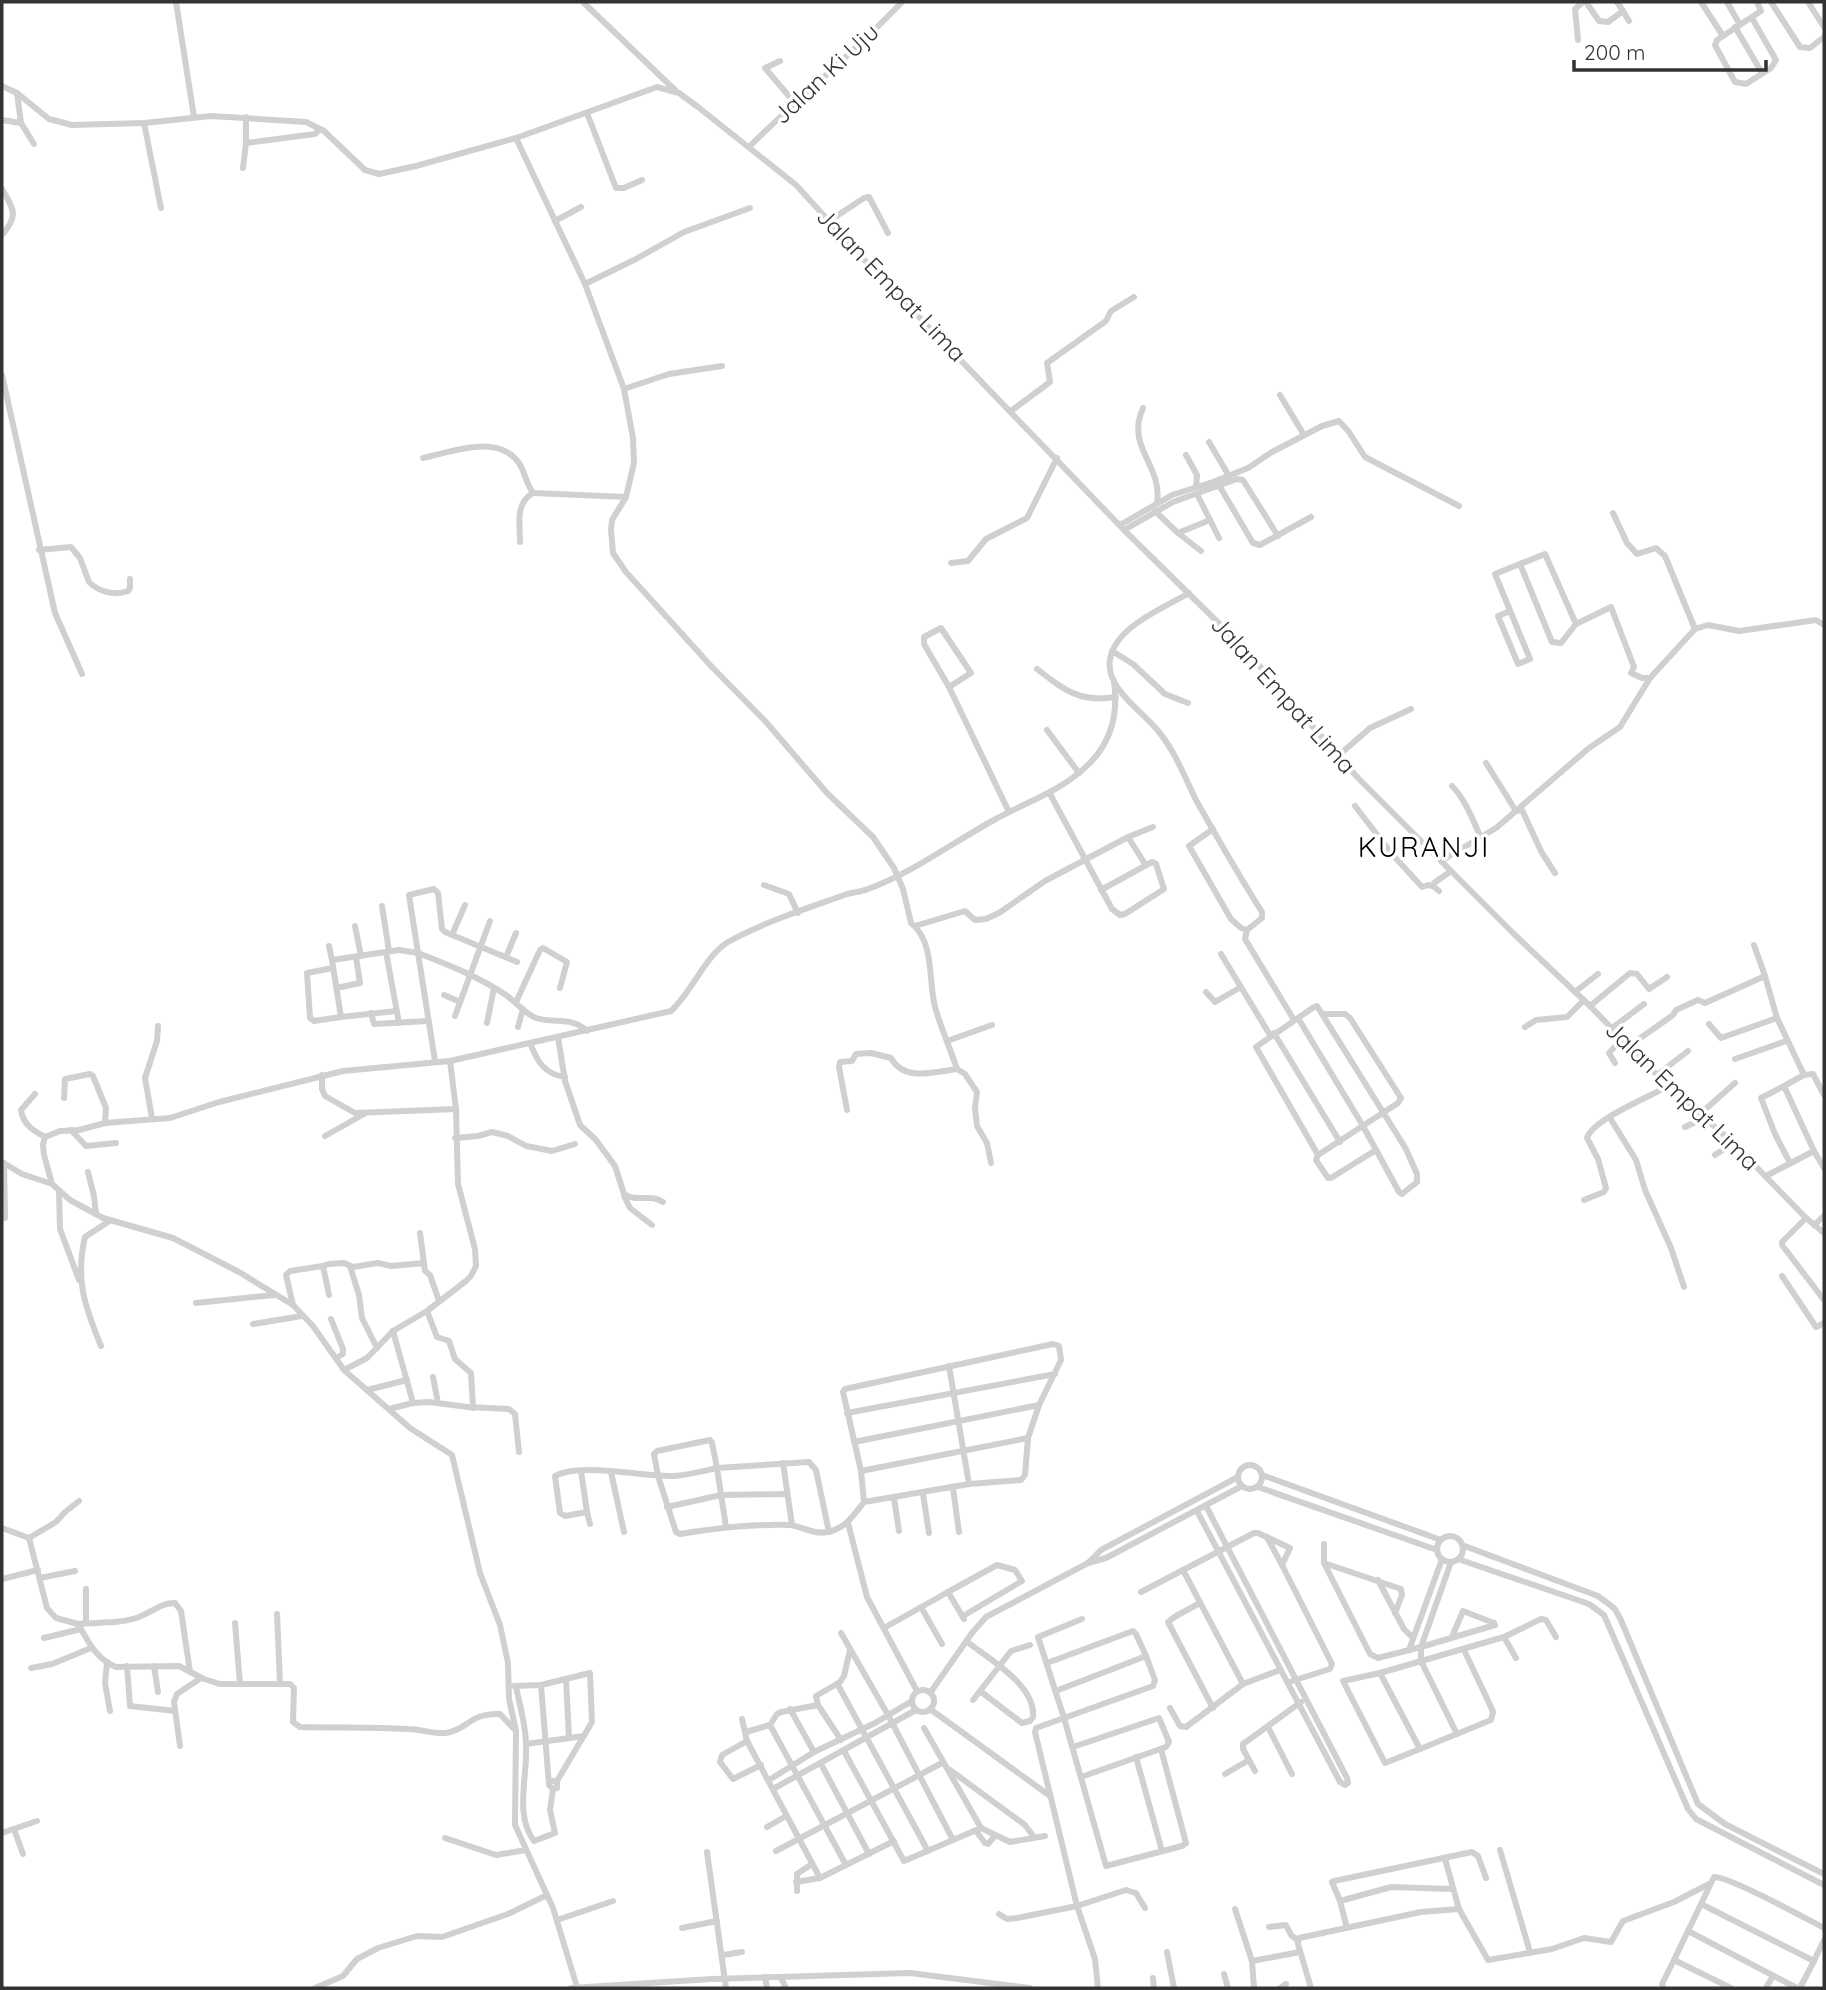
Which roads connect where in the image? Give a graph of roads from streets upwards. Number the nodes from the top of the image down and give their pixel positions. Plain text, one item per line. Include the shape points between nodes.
1 (176, 2) edge
2 (583, 2) edge
3 (902, 2) edge
4 (1585, 2) edge
5 (1617, 2) edge
6 (1701, 2) edge
7 (1727, 2) edge
8 (1757, 2) edge
9 (1771, 2) edge
10 (1808, 2) edge
11 (1623, 11) junction
12 (1752, 18) junction
13 (1629, 21) dead end
14 (1737, 26) junction
15 (1824, 27) edge
16 (1723, 36) junction
17 (1824, 37) edge
18 (1578, 40) dead end
19 (780, 61) dead end
20 (1762, 74) junction
21 (2, 86) edge
22 (17, 93) junction
23 (679, 93) junction
24 (794, 102) junction
25 (587, 113) junction
26 (194, 117) junction
27 (246, 117) junction
28 (2, 120) edge
29 (20, 123) junction
30 (144, 123) junction
31 (320, 129) junction
32 (516, 138) junction
33 (246, 143) junction
34 (34, 144) dead end
35 (750, 146) junction
36 (243, 168) dead end
37 (642, 180) dead end
38 (2, 189) edge
39 (581, 207) dead end
40 (162, 208) dead end
41 (750, 208) dead end
42 (829, 220) junction
43 (555, 221) junction
44 (888, 233) dead end
45 (2, 234) edge
46 (585, 284) junction
47 (1135, 297) dead end
48 (722, 366) dead end
49 (2, 375) edge
50 (624, 389) junction
51 (1280, 395) dead end
52 (1143, 408) dead end
53 (1011, 411) junction
54 (1304, 435) junction
55 (1209, 442) dead end
56 (1186, 455) dead end
57 (423, 458) dead end
58 (1057, 458) junction
59 (1229, 476) junction
60 (1220, 487) junction
61 (1196, 490) junction
62 (533, 493) junction
63 (626, 497) junction
64 (1459, 506) dead end
65 (1156, 507) junction
66 (1613, 513) dead end
67 (1311, 517) dead end
68 (1210, 520) junction
69 (1122, 527) junction
70 (1178, 533) junction
71 (1278, 536) junction
72 (1219, 538) dead end
73 (520, 542) dead end
74 (39, 550) junction
75 (1201, 551) dead end
76 (951, 563) dead end
77 (1520, 564) junction
78 (130, 579) dead end
79 (1189, 593) junction
80 (1510, 611) junction
81 (1576, 624) junction
82 (1824, 625) edge
83 (1695, 628) junction
84 (1112, 651) junction
85 (1037, 669) dead end
86 (82, 674) dead end
87 (1650, 678) junction
88 (1114, 681) junction
89 (949, 687) junction
90 (1116, 698) junction
91 (1188, 704) dead end
92 (1411, 709) dead end
93 (1047, 730) dead end
94 (1338, 756) junction
95 (1486, 763) dead end
96 (1079, 773) junction
97 (1452, 786) dead end
98 (1050, 794) junction
99 (1355, 806) dead end
100 (1516, 811) junction
101 (1009, 812) junction
102 (1153, 827) dead end
103 (1213, 829) junction
104 (1128, 837) junction
105 (1481, 838) junction
106 (1084, 861) junction
107 (1441, 861) junction
108 (1145, 864) junction
109 (1451, 871) junction
110 (1555, 873) dead end
111 (897, 877) junction
112 (764, 885) dead end
113 (1101, 890) junction
114 (464, 905) dead end
115 (382, 906) dead end
116 (798, 913) junction
117 (490, 922) dead end
118 (355, 926) dead end
119 (915, 926) junction
120 (1247, 930) junction
121 (516, 933) dead end
122 (452, 935) junction
123 (1754, 945) dead end
124 (329, 946) dead end
125 (480, 946) junction
126 (388, 951) junction
127 (418, 953) junction
128 (1221, 954) dead end
129 (359, 956) junction
130 (506, 957) junction
131 (332, 960) junction
132 (517, 962) dead end
133 (333, 968) junction
134 (469, 973) junction
135 (1598, 974) dead end
136 (1765, 976) junction
137 (1667, 977) dead end
138 (1241, 987) junction
139 (336, 988) junction
140 (495, 988) junction
141 (559, 988) dead end
142 (1206, 992) dead end
143 (1575, 992) junction
144 (444, 995) dead end
145 (460, 1002) junction
146 (516, 1002) junction
147 (1587, 1003) junction
148 (1644, 1004) dead end
149 (523, 1009) junction
150 (396, 1011) junction
151 (371, 1013) junction
152 (1324, 1014) junction
153 (455, 1016) dead end
154 (341, 1017) junction
155 (1777, 1018) junction
156 (1296, 1019) junction
157 (428, 1021) junction
158 (399, 1023) junction
159 (487, 1023) dead end
160 (1709, 1024) dead end
161 (992, 1025) dead end
162 (158, 1026) dead end
163 (518, 1027) dead end
164 (1525, 1027) dead end
165 (1611, 1029) junction
166 (587, 1031) junction
167 (1272, 1034) junction
168 (558, 1037) junction
169 (1622, 1039) junction
170 (947, 1041) junction
171 (1786, 1041) junction
172 (530, 1043) junction
173 (1629, 1046) junction
174 (1688, 1051) dead end
175 (1734, 1059) dead end
176 (450, 1061) junction
177 (435, 1062) junction
178 (1615, 1063) dead end
179 (957, 1069) junction
180 (322, 1075) junction
181 (1657, 1075) junction
182 (1804, 1075) junction
183 (565, 1077) junction
184 (1735, 1083) dead end
185 (1668, 1086) junction
186 (1784, 1086) junction
187 (35, 1094) dead end
188 (1824, 1095) edge
189 (64, 1098) dead end
190 (456, 1109) junction
191 (847, 1110) dead end
192 (366, 1113) junction
193 (1383, 1113) junction
194 (1702, 1116) junction
195 (152, 1118) junction
196 (1610, 1118) junction
197 (105, 1123) junction
198 (1363, 1126) junction
199 (1685, 1127) dead end
200 (71, 1130) junction
201 (325, 1136) dead end
202 (46, 1137) junction
203 (455, 1138) junction
204 (1340, 1142) junction
205 (116, 1143) dead end
206 (1733, 1143) junction
207 (575, 1144) dead end
208 (1376, 1150) junction
209 (1814, 1151) junction
210 (1318, 1155) junction
211 (1715, 1155) dead end
212 (3, 1163) edge
213 (991, 1163) dead end
214 (1790, 1163) junction
215 (1824, 1168) edge
216 (88, 1172) dead end
217 (1766, 1176) junction
218 (52, 1184) junction
219 (59, 1191) junction
220 (624, 1194) junction
221 (1584, 1200) dead end
222 (663, 1202) dead end
223 (96, 1214) junction
224 (1824, 1216) edge
225 (5, 1218) dead end
226 (1806, 1218) junction
227 (111, 1220) junction
228 (652, 1225) dead end
229 (1814, 1225) junction
230 (420, 1233) dead end
231 (1824, 1233) edge
232 (424, 1263) junction
233 (323, 1266) junction
234 (350, 1266) junction
235 (1782, 1276) dead end
236 (80, 1284) junction
237 (1684, 1287) dead end
238 (276, 1295) junction
239 (328, 1295) dead end
240 (1824, 1300) edge
241 (439, 1301) junction
242 (196, 1303) dead end
243 (293, 1305) junction
244 (426, 1311) junction
245 (302, 1316) junction
246 (331, 1320) dead end
247 (1824, 1323) edge
248 (253, 1324) dead end
249 (393, 1331) junction
250 (101, 1346) dead end
251 (377, 1348) junction
252 (336, 1358) junction
253 (949, 1366) junction
254 (344, 1370) junction
255 (1056, 1374) junction
256 (433, 1377) dead end
257 (407, 1380) junction
258 (367, 1390) junction
259 (954, 1392) junction
260 (413, 1403) junction
261 (438, 1403) junction
262 (1039, 1405) junction
263 (473, 1408) junction
264 (388, 1409) junction
265 (848, 1413) junction
266 (959, 1422) junction
267 (1028, 1438) junction
268 (854, 1442) junction
269 (519, 1452) dead end
270 (964, 1452) junction
271 (783, 1463) junction
272 (717, 1468) junction
273 (581, 1471) junction
274 (861, 1471) junction
275 (611, 1472) junction
276 (1262, 1475) junction
277 (658, 1476) junction
278 (1237, 1477) junction
279 (969, 1484) junction
280 (1242, 1486) junction
281 (1258, 1487) junction
282 (953, 1488) junction
283 (923, 1493) junction
284 (721, 1494) junction
285 (787, 1494) junction
286 (894, 1498) junction
287 (79, 1501) dead end
288 (864, 1502) junction
289 (1206, 1506) junction
290 (667, 1507) junction
291 (1197, 1511) junction
292 (587, 1512) junction
293 (590, 1524) dead end
294 (792, 1525) junction
295 (848, 1526) junction
296 (726, 1527) junction
297 (2, 1528) edge
298 (900, 1531) dead end
299 (624, 1532) dead end
300 (830, 1532) junction
301 (959, 1532) dead end
302 (929, 1533) dead end
303 (1267, 1537) junction
304 (29, 1538) junction
305 (1441, 1540) junction
306 (1324, 1544) dead end
307 (1462, 1545) junction
308 (1228, 1546) junction
309 (1437, 1550) junction
310 (1219, 1551) junction
311 (1442, 1559) junction
312 (1454, 1560) junction
313 (1088, 1563) junction
314 (1324, 1563) junction
315 (1282, 1564) junction
316 (38, 1570) junction
317 (1183, 1570) junction
318 (75, 1572) dead end
319 (1437, 1577) junction
320 (40, 1578) junction
321 (2, 1579) edge
322 (1378, 1580) junction
323 (1445, 1580) junction
324 (86, 1589) dead end
325 (948, 1592) junction
326 (1141, 1592) dead end
327 (1200, 1603) junction
328 (921, 1607) junction
329 (1395, 1612) junction
330 (276, 1614) dead end
331 (1082, 1619) dead end
332 (235, 1623) dead end
333 (81, 1625) junction
334 (1419, 1625) junction
335 (884, 1628) junction
336 (1427, 1629) junction
337 (841, 1633) dead end
338 (1452, 1637) junction
339 (1504, 1637) junction
340 (1556, 1637) dead end
341 (44, 1638) dead end
342 (1413, 1638) junction
343 (966, 1641) junction
344 (942, 1644) dead end
345 (1030, 1646) dead end
346 (1421, 1647) junction
347 (91, 1648) junction
348 (850, 1650) junction
349 (1409, 1650) junction
350 (1464, 1650) junction
351 (1146, 1656) junction
352 (1516, 1658) dead end
353 (1421, 1661) junction
354 (107, 1663) junction
355 (1047, 1663) junction
356 (127, 1666) junction
357 (154, 1666) junction
358 (998, 1667) junction
359 (31, 1668) dead end
360 (1280, 1670) junction
361 (190, 1672) junction
362 (1380, 1673) junction
363 (201, 1678) junction
364 (566, 1679) junction
365 (1295, 1679) junction
366 (281, 1683) junction
367 (1287, 1683) junction
368 (240, 1684) junction
369 (1243, 1684) junction
370 (541, 1685) junction
371 (838, 1685) junction
372 (512, 1686) junction
373 (917, 1691) junction
374 (980, 1691) junction
375 (1056, 1691) junction
376 (158, 1692) dead end
377 (930, 1693) junction
378 (1306, 1699) junction
379 (973, 1700) dead end
380 (912, 1701) junction
381 (1298, 1703) junction
382 (818, 1705) junction
383 (1170, 1707) dead end
384 (1213, 1708) junction
385 (790, 1709) junction
386 (930, 1709) junction
387 (175, 1710) junction
388 (916, 1710) junction
389 (110, 1711) dead end
390 (888, 1715) junction
391 (1064, 1718) junction
392 (743, 1719) dead end
393 (892, 1723) junction
394 (770, 1725) junction
395 (1268, 1727) junction
396 (924, 1728) dead end
397 (863, 1729) junction
398 (516, 1731) junction
399 (746, 1732) junction
400 (1457, 1734) junction
401 (584, 1736) junction
402 (569, 1738) junction
403 (868, 1738) junction
404 (841, 1740) junction
405 (747, 1741) junction
406 (546, 1742) junction
407 (526, 1744) junction
408 (180, 1746) dead end
409 (1073, 1747) junction
410 (1161, 1749) junction
411 (1419, 1749) junction
412 (844, 1751) junction
413 (814, 1752) junction
414 (1676, 1754) junction
415 (1136, 1757) junction
416 (1667, 1758) junction
417 (1249, 1760) junction
418 (821, 1763) junction
419 (761, 1765) junction
420 (945, 1765) junction
421 (792, 1766) junction
422 (1255, 1771) dead end
423 (920, 1774) junction
424 (1225, 1774) dead end
425 (1292, 1774) dead end
426 (797, 1776) junction
427 (1081, 1777) junction
428 (769, 1780) junction
429 (554, 1781) junction
430 (894, 1787) junction
431 (773, 1789) junction
432 (1051, 1797) junction
433 (871, 1799) junction
434 (847, 1811) junction
435 (786, 1816) junction
436 (37, 1821) dead end
437 (823, 1824) junction
438 (767, 1827) dead end
439 (14, 1829) junction
440 (979, 1830) junction
441 (2, 1833) edge
442 (995, 1836) junction
443 (1045, 1836) dead end
444 (1034, 1837) junction
445 (444, 1838) dead end
446 (798, 1838) junction
447 (953, 1840) junction
448 (894, 1841) junction
449 (1773, 1846) junction
450 (526, 1850) junction
451 (1500, 1850) dead end
452 (776, 1851) dead end
453 (929, 1851) junction
454 (1162, 1851) junction
455 (707, 1852) dead end
456 (23, 1854) dead end
457 (869, 1854) junction
458 (1768, 1857) junction
459 (1445, 1859) junction
460 (812, 1864) junction
461 (846, 1866) junction
462 (1824, 1874) edge
463 (820, 1878) junction
464 (1486, 1878) dead end
465 (796, 1882) junction
466 (1709, 1884) junction
467 (1824, 1885) edge
468 (1452, 1889) junction
469 (797, 1891) dead end
470 (547, 1895) junction
471 (613, 1901) dead end
472 (1340, 1901) junction
473 (1701, 1904) junction
474 (1077, 1906) junction
475 (1145, 1908) dead end
476 (1236, 1909) dead end
477 (1459, 1909) junction
478 (999, 1914) dead end
479 (557, 1920) junction
480 (717, 1921) junction
481 (1269, 1927) dead end
482 (682, 1928) dead end
483 (1347, 1928) junction
484 (1824, 1928) edge
485 (1688, 1931) junction
486 (1297, 1940) junction
487 (1824, 1940) edge
488 (742, 1952) dead end
489 (1167, 1952) dead end
490 (1300, 1952) junction
491 (1530, 1952) junction
492 (723, 1955) junction
493 (1674, 1960) junction
494 (1252, 1961) junction
495 (1814, 1961) junction
496 (1224, 1974) dead end
497 (1773, 1976) junction
498 (765, 1977) junction
499 (726, 1978) junction
500 (782, 1978) junction
501 (1153, 1978) dead end
502 (712, 1979) junction
503 (315, 1988) edge
504 (574, 1988) edge
505 (713, 1988) edge
506 (726, 1988) edge
507 (767, 1988) edge
508 (786, 1988) edge
509 (1030, 1988) edge
510 (1098, 1988) edge
511 (1154, 1988) edge
512 (1174, 1988) edge
513 (1228, 1988) edge
514 (1254, 1988) edge
515 (1311, 1988) edge
516 (1663, 1988) edge
517 (1731, 1988) edge
518 (1766, 1988) edge
519 (1798, 1988) edge

1 - 26 street
2 - 23 street, Jalan Empat Lima
3 - 24 street, Jalan Ki Uju
4 - 11 street via 1599,20 1608,22
4 - 18 street via 1575,9
5 - 11 street
6 - 16 street
7 - 14 street
8 - 12 street via 1761,11
9 - 17 street via 1800,47 1810,48
10 - 15 street
11 - 13 street
12 - 14 street
12 - 20 street via 1776,60
14 - 16 street
14 - 20 street
16 - 20 street via 1715,45 1735,82 1746,84
19 - 24 street via 765,68
21 - 22 street
22 - 29 street
22 - 30 street via 55,122
23 - 25 street via 657,88
23 - 35 street, Jalan Empat Lima
24 - 35 street, Jalan Ki Uju
25 - 32 street
25 - 37 street via 616,188
26 - 27 street
26 - 30 street
27 - 31 street via 300,121
27 - 33 street
28 - 29 street
29 - 34 street
30 - 40 street
31 - 32 street via 358,165 379,174
31 - 33 street via 315,134
32 - 43 street
33 - 36 street
35 - 42 street, Jalan Empat Lima
38 - 45 street via 14,216
39 - 43 street
41 - 46 street via 684,232
42 - 44 street via 869,197
42 - 53 street, Jalan Empat Lima
43 - 46 street
46 - 50 street
47 - 53 street via 1047,363 1050,382
48 - 50 street via 669,374
49 - 74 street
50 - 63 street via 634,450
51 - 54 street
52 - 65 street via 1136,427 1156,480
53 - 58 street, Jalan Empat Lima
54 - 59 street
54 - 64 street via 1339,421 1366,457
55 - 59 street
56 - 61 street via 1197,475
57 - 62 street via 496,447 519,463
58 - 69 street, Jalan Empat Lima
58 - 76 street via 1027,518 986,539 968,561
59 - 61 street
60 - 61 street
60 - 71 street via 1243,480
60 - 71 street via 1253,542 1260,545
61 - 65 street via 1185,489
61 - 68 street
62 - 63 street
62 - 73 street via 520,505
63 - 111 street via 612,520 616,557 827,793 873,837
65 - 69 street
65 - 70 street
66 - 83 street via 1637,554 1656,548 1665,556
67 - 71 street
68 - 70 street
68 - 72 street
69 - 79 street, Jalan Empat Lima
70 - 75 street
74 - 78 street via 71,547 89,583 114,594 128,591
74 - 86 street via 55,612
77 - 80 street via 1494,574
77 - 81 street via 1545,554
77 - 81 street via 1552,642 1560,643
79 - 84 street via 1134,626
79 - 94 street, Jalan Empat Lima
80 - 80 street via 1530,659 1518,664 1499,616
81 - 87 street via 1611,607 1634,667 1631,673
82 - 83 street via 1816,620 1739,631 1708,625
83 - 87 street
84 - 88 street
84 - 91 street via 1165,694
85 - 90 street via 1073,694 1097,700
87 - 100 street via 1620,727
88 - 90 street
88 - 103 street via 1164,739
89 - 89 street via 971,673 941,628 923,640
89 - 101 street
90 - 96 street via 1116,714 1107,737
92 - 94 street via 1370,728
93 - 96 street
94 - 107 street, Jalan Empat Lima
95 - 100 street
96 - 98 street
97 - 105 street via 1463,798
98 - 101 street
98 - 106 street
99 - 109 street via 1422,887 1436,888
100 - 105 street
100 - 110 street via 1522,810
101 - 111 street
102 - 104 street
103 - 120 street via 1262,912 1262,918
103 - 120 street via 1189,846 1231,919
104 - 106 street
104 - 108 street
105 - 107 street
106 - 113 street
106 - 119 street via 986,919 975,920 965,911
107 - 109 street, Jalan Empat Lima
108 - 113 street
108 - 113 street via 1156,864 1164,889 1140,906 1120,915
109 - 143 street, Jalan Empat Lima
111 - 116 street
111 - 119 street
112 - 116 street via 789,894
114 - 122 street
115 - 126 street
116 - 166 street via 725,944 671,1011
117 - 125 street
118 - 129 street
119 - 170 street via 926,948 934,1002
120 - 156 street via 1247,943
121 - 130 street
122 - 125 street
122 - 127 street via 442,929 434,889 410,894
123 - 136 street
124 - 131 street
125 - 130 street
125 - 134 street
126 - 127 street
126 - 129 street
126 - 150 street
127 - 134 street
127 - 157 street
128 - 138 street
129 - 131 street
129 - 139 street via 360,983
130 - 132 street
131 - 133 street
133 - 139 street
133 - 154 street via 307,973 310,1018
134 - 140 street
134 - 145 street
135 - 143 street
136 - 155 street
136 - 173 street via 1705,1003 1698,1000 1679,1009
137 - 147 street via 1648,989 1637,974 1630,973
138 - 142 street via 1215,1002
138 - 167 street
139 - 154 street
140 - 146 street
140 - 159 street
141 - 146 street via 567,962 543,948
143 - 147 street, Jalan Empat Lima
144 - 145 street
145 - 153 street
146 - 149 street
147 - 164 street via 1567,1017 1536,1020
147 - 165 street, Jalan Empat Lima
148 - 165 street
149 - 163 street
149 - 166 street via 531,1017 569,1021
150 - 151 street
150 - 158 street
151 - 154 street
151 - 158 street via 374,1024
152 - 156 street via 1317,1006
152 - 193 street
152 - 193 street via 1350,1018 1400,1094 1400,1102
155 - 160 street via 1721,1038
155 - 171 street
156 - 167 street
156 - 198 street
157 - 158 street
157 - 177 street
161 - 170 street
162 - 195 street via 145,1078
165 - 169 street, Jalan Empat Lima
166 - 168 street
167 - 204 street
167 - 210 street via 1256,1049
168 - 172 street
168 - 183 street
169 - 173 street, Jalan Empat Lima
169 - 178 street via 1609,1053
170 - 179 street
171 - 175 street
171 - 182 street
172 - 176 street
172 - 183 street via 543,1068
173 - 181 street, Jalan Empat Lima
174 - 181 street
176 - 177 street
176 - 190 street
177 - 180 street
179 - 191 street via 907,1073 891,1058 856,1054 839,1067
179 - 213 street via 977,1092 976,1126 987,1143
180 - 192 street via 325,1096 348,1111
180 - 195 street via 170,1118
181 - 185 street, Jalan Empat Lima
182 - 186 street
182 - 188 street via 1813,1074
183 - 220 street via 580,1125 615,1166
184 - 194 street
185 - 194 street, Jalan Empat Lima
185 - 196 street
186 - 209 street
186 - 214 street via 1761,1098
187 - 202 street via 21,1110 22,1118
189 - 197 street via 65,1079 90,1074 106,1108
190 - 192 street
190 - 203 street
192 - 201 street
193 - 198 street
193 - 208 street via 1406,1149 1417,1182 1399,1192
194 - 199 street
194 - 206 street, Jalan Empat Lima
195 - 197 street
196 - 221 street via 1587,1138 1606,1188
196 - 237 street via 1636,1160
197 - 200 street
198 - 204 street
198 - 208 street
200 - 202 street
200 - 205 street via 86,1146
202 - 218 street via 44,1155
203 - 207 street via 492,1132 552,1151
203 - 241 street via 458,1184 476,1260 471,1276
204 - 210 street
206 - 211 street
206 - 217 street, Jalan Empat Lima
208 - 210 street via 1331,1178 1316,1160
209 - 214 street
209 - 215 street
212 - 218 street
212 - 225 street
214 - 217 street
216 - 223 street
217 - 226 street, Jalan Empat Lima
218 - 219 street
219 - 223 street
219 - 236 street via 60,1229
220 - 222 street
220 - 228 street via 630,1208
223 - 227 street
224 - 229 street
226 - 229 street, Jalan Empat Lima
226 - 240 street via 1782,1245
227 - 236 street via 85,1237
227 - 238 street via 173,1238
229 - 231 street, Jalan Empat Lima
230 - 232 street
232 - 234 street
232 - 241 street
233 - 234 street
233 - 239 street
233 - 243 street via 287,1272
234 - 251 street via 362,1318
235 - 247 street via 1816,1327
236 - 250 street
238 - 242 street
238 - 243 street
241 - 244 street
243 - 245 street
244 - 249 street
244 - 263 street via 437,1337 449,1341 455,1359 471,1373
245 - 248 street
245 - 252 street
246 - 252 street via 343,1349
249 - 251 street
249 - 257 street
251 - 254 street
252 - 254 street
253 - 255 street via 1053,1344 1061,1351
253 - 259 street
253 - 265 street via 850,1386 843,1392
254 - 258 street
255 - 259 street
255 - 262 street
256 - 261 street
257 - 258 street
257 - 260 street
258 - 264 street
259 - 265 street
259 - 266 street
260 - 261 street
260 - 264 street
261 - 263 street
262 - 266 street
262 - 267 street
263 - 269 street via 512,1411
264 - 372 street via 452,1455 480,1573 500,1625
265 - 268 street
266 - 268 street
266 - 270 street
267 - 270 street
267 - 279 street via 1021,1480
268 - 274 street
270 - 274 street
270 - 279 street
271 - 272 street
271 - 285 street
271 - 300 street via 814,1466
272 - 277 street
272 - 277 street via 712,1443 706,1441 657,1451
272 - 284 street
273 - 275 street
273 - 292 street
273 - 292 street via 560,1473 554,1481 562,1515
274 - 288 street
275 - 277 street
275 - 299 street
276 - 278 street via 1248,1465
276 - 281 street
276 - 305 street
277 - 290 street
278 - 280 street
278 - 313 street via 1097,1552
279 - 282 street
280 - 281 street via 1248,1490
280 - 289 street
281 - 309 street
282 - 283 street
282 - 301 street
283 - 286 street
283 - 302 street
284 - 285 street
284 - 290 street
284 - 296 street
285 - 294 street
286 - 288 street
286 - 298 street
287 - 304 street
288 - 295 street
289 - 291 street
289 - 308 street
290 - 296 street via 680,1534
291 - 310 street
291 - 313 street
292 - 293 street
294 - 296 street
294 - 300 street
295 - 300 street
295 - 335 street via 865,1590
297 - 304 street
303 - 308 street via 1254,1533
303 - 315 street
303 - 315 street via 1290,1548
304 - 316 street
305 - 307 street via 1450,1536
305 - 309 street
306 - 314 street
307 - 312 street
307 - 414 street via 1598,1596 1614,1608
308 - 310 street
308 - 365 street
309 - 311 street
310 - 317 street
310 - 360 street
311 - 312 street
311 - 319 street
312 - 323 street
312 - 416 street via 1598,1609
313 - 343 street via 995,1611
314 - 322 street
314 - 349 street via 1370,1654 1378,1658
315 - 365 street via 1332,1664 1330,1669
316 - 320 street
316 - 321 street
317 - 326 street
317 - 327 street
318 - 320 street
319 - 323 street
319 - 334 street
320 - 333 street via 43,1598 53,1616
322 - 329 street
322 - 329 street via 1403,1591
323 - 336 street
324 - 333 street
325 - 325 street via 999,1564 1014,1569 1022,1580 964,1618
325 - 328 street
327 - 369 street
327 - 384 street via 1168,1622
328 - 335 street
328 - 344 street
329 - 342 street
330 - 366 street
331 - 355 street via 1038,1637
332 - 368 street
333 - 341 street
333 - 347 street
333 - 361 street via 127,1620 175,1603 181,1611
334 - 336 street
334 - 342 street
335 - 373 street
336 - 346 street
337 - 348 street
338 - 338 street via 1463,1611 1495,1624 1494,1625
338 - 346 street
339 - 340 street via 1541,1619
339 - 350 street
339 - 352 street
342 - 349 street
343 - 358 street
343 - 377 street
345 - 358 street via 1011,1651
346 - 349 street
346 - 353 street
347 - 354 street
347 - 359 street
348 - 371 street
348 - 390 street
350 - 353 street
350 - 400 street via 1493,1716 1487,1724
351 - 355 street via 1136,1634 1127,1632
351 - 375 street
351 - 391 street via 1154,1685
353 - 362 street
353 - 400 street
354 - 356 street
354 - 389 street
355 - 375 street
356 - 357 street
356 - 387 street via 130,1706
357 - 361 street via 179,1666
357 - 376 street
358 - 374 street
358 - 374 street via 1024,1687 1033,1717 1022,1723
360 - 367 street
360 - 369 street
361 - 363 street
362 - 411 street
362 - 411 street via 1343,1681 1385,1763
363 - 368 street
363 - 387 street via 177,1694
364 - 370 street
364 - 401 street via 590,1673 592,1720
364 - 402 street
365 - 367 street
365 - 378 street
366 - 368 street
366 - 398 street via 294,1688 293,1722 300,1727 447,1732 472,1718 500,1714
367 - 381 street
369 - 384 street
370 - 372 street
370 - 406 street
371 - 382 street via 817,1695
371 - 397 street
372 - 398 street
372 - 407 street
373 - 377 street
373 - 380 street
374 - 379 street
375 - 391 street
377 - 386 street
378 - 381 street
378 - 381 street via 1347,1778 1345,1785
380 - 388 street
380 - 390 street
381 - 395 street
382 - 385 street
382 - 404 street
383 - 384 street via 1183,1728
385 - 394 street via 777,1714
385 - 413 street
386 - 388 street
386 - 432 street
387 - 408 street
388 - 393 street
390 - 393 street
390 - 397 street
391 - 409 street
391 - 432 street via 1035,1729
392 - 399 street
393 - 403 street
393 - 423 street
394 - 399 street
394 - 421 street
395 - 417 street via 1242,1746
395 - 425 street
396 - 420 street
397 - 403 street
397 - 404 street
398 - 450 street via 514,1820
399 - 405 street
400 - 411 street
401 - 402 street
401 - 429 street
402 - 406 street
403 - 412 street
403 - 430 street
404 - 413 street
405 - 419 street
405 - 419 street via 722,1755 720,1762 733,1779
406 - 407 street
406 - 429 street
407 - 429 street via 524,1816 534,1841 555,1833 550,1810 553,1789 548,1785
409 - 410 street via 1159,1718 1168,1742
409 - 427 street
410 - 415 street
410 - 454 street via 1186,1843
412 - 418 street
412 - 433 street
413 - 421 street
414 - 416 street
414 - 449 street via 1705,1811
415 - 427 street
415 - 454 street
416 - 458 street via 1696,1819
417 - 422 street
417 - 424 street
418 - 426 street
418 - 434 street
419 - 428 street
420 - 423 street
420 - 440 street
420 - 444 street via 1025,1825
421 - 426 street
421 - 428 street
423 - 430 street
423 - 447 street
426 - 431 street
426 - 437 street
427 - 454 street via 1106,1866
428 - 431 street
430 - 433 street
430 - 453 street
431 - 435 street
432 - 474 street
433 - 434 street
433 - 448 street
434 - 437 street
434 - 457 street
435 - 438 street
435 - 446 street
436 - 439 street
437 - 446 street
437 - 461 street
439 - 441 street
439 - 456 street
440 - 442 street
440 - 442 street via 985,1843
440 - 447 street
442 - 444 street via 1010,1842
443 - 444 street
445 - 450 street via 496,1854
446 - 452 street
446 - 460 street
447 - 453 street
448 - 453 street via 904,1861
448 - 457 street
449 - 458 street
449 - 462 street
450 - 470 street
451 - 491 street
455 - 480 street
457 - 461 street
458 - 467 street
459 - 464 street via 1475,1852
459 - 468 street
459 - 472 street via 1334,1881
460 - 463 street
460 - 465 street via 797,1874
461 - 463 street
463 - 465 street
465 - 469 street
466 - 473 street
466 - 484 street via 1714,1877 1721,1877
466 - 491 street via 1623,1922 1611,1942 1584,1938
468 - 472 street via 1396,1887
468 - 477 street
470 - 479 street
470 - 503 street via 442,1937 417,1937 378,1948 358,1959 343,1976
471 - 479 street
472 - 483 street
473 - 485 street
473 - 495 street
474 - 475 street via 1132,1890
474 - 478 street via 1012,1919
474 - 510 street
476 - 494 street
477 - 483 street
477 - 491 street via 1488,1960
479 - 504 street
480 - 482 street
480 - 492 street
481 - 486 street via 1286,1925
483 - 486 street
485 - 493 street
485 - 497 street
486 - 490 street
487 - 495 street
488 - 492 street
489 - 512 street
490 - 494 street
490 - 515 street
492 - 499 street
493 - 516 street
493 - 517 street
494 - 514 street
495 - 519 street
496 - 513 street
497 - 518 street
497 - 519 street
498 - 499 street
498 - 500 street
498 - 507 street
499 - 502 street
499 - 506 street
500 - 508 street
500 - 509 street via 910,1973
501 - 511 street
502 - 504 street
502 - 505 street

